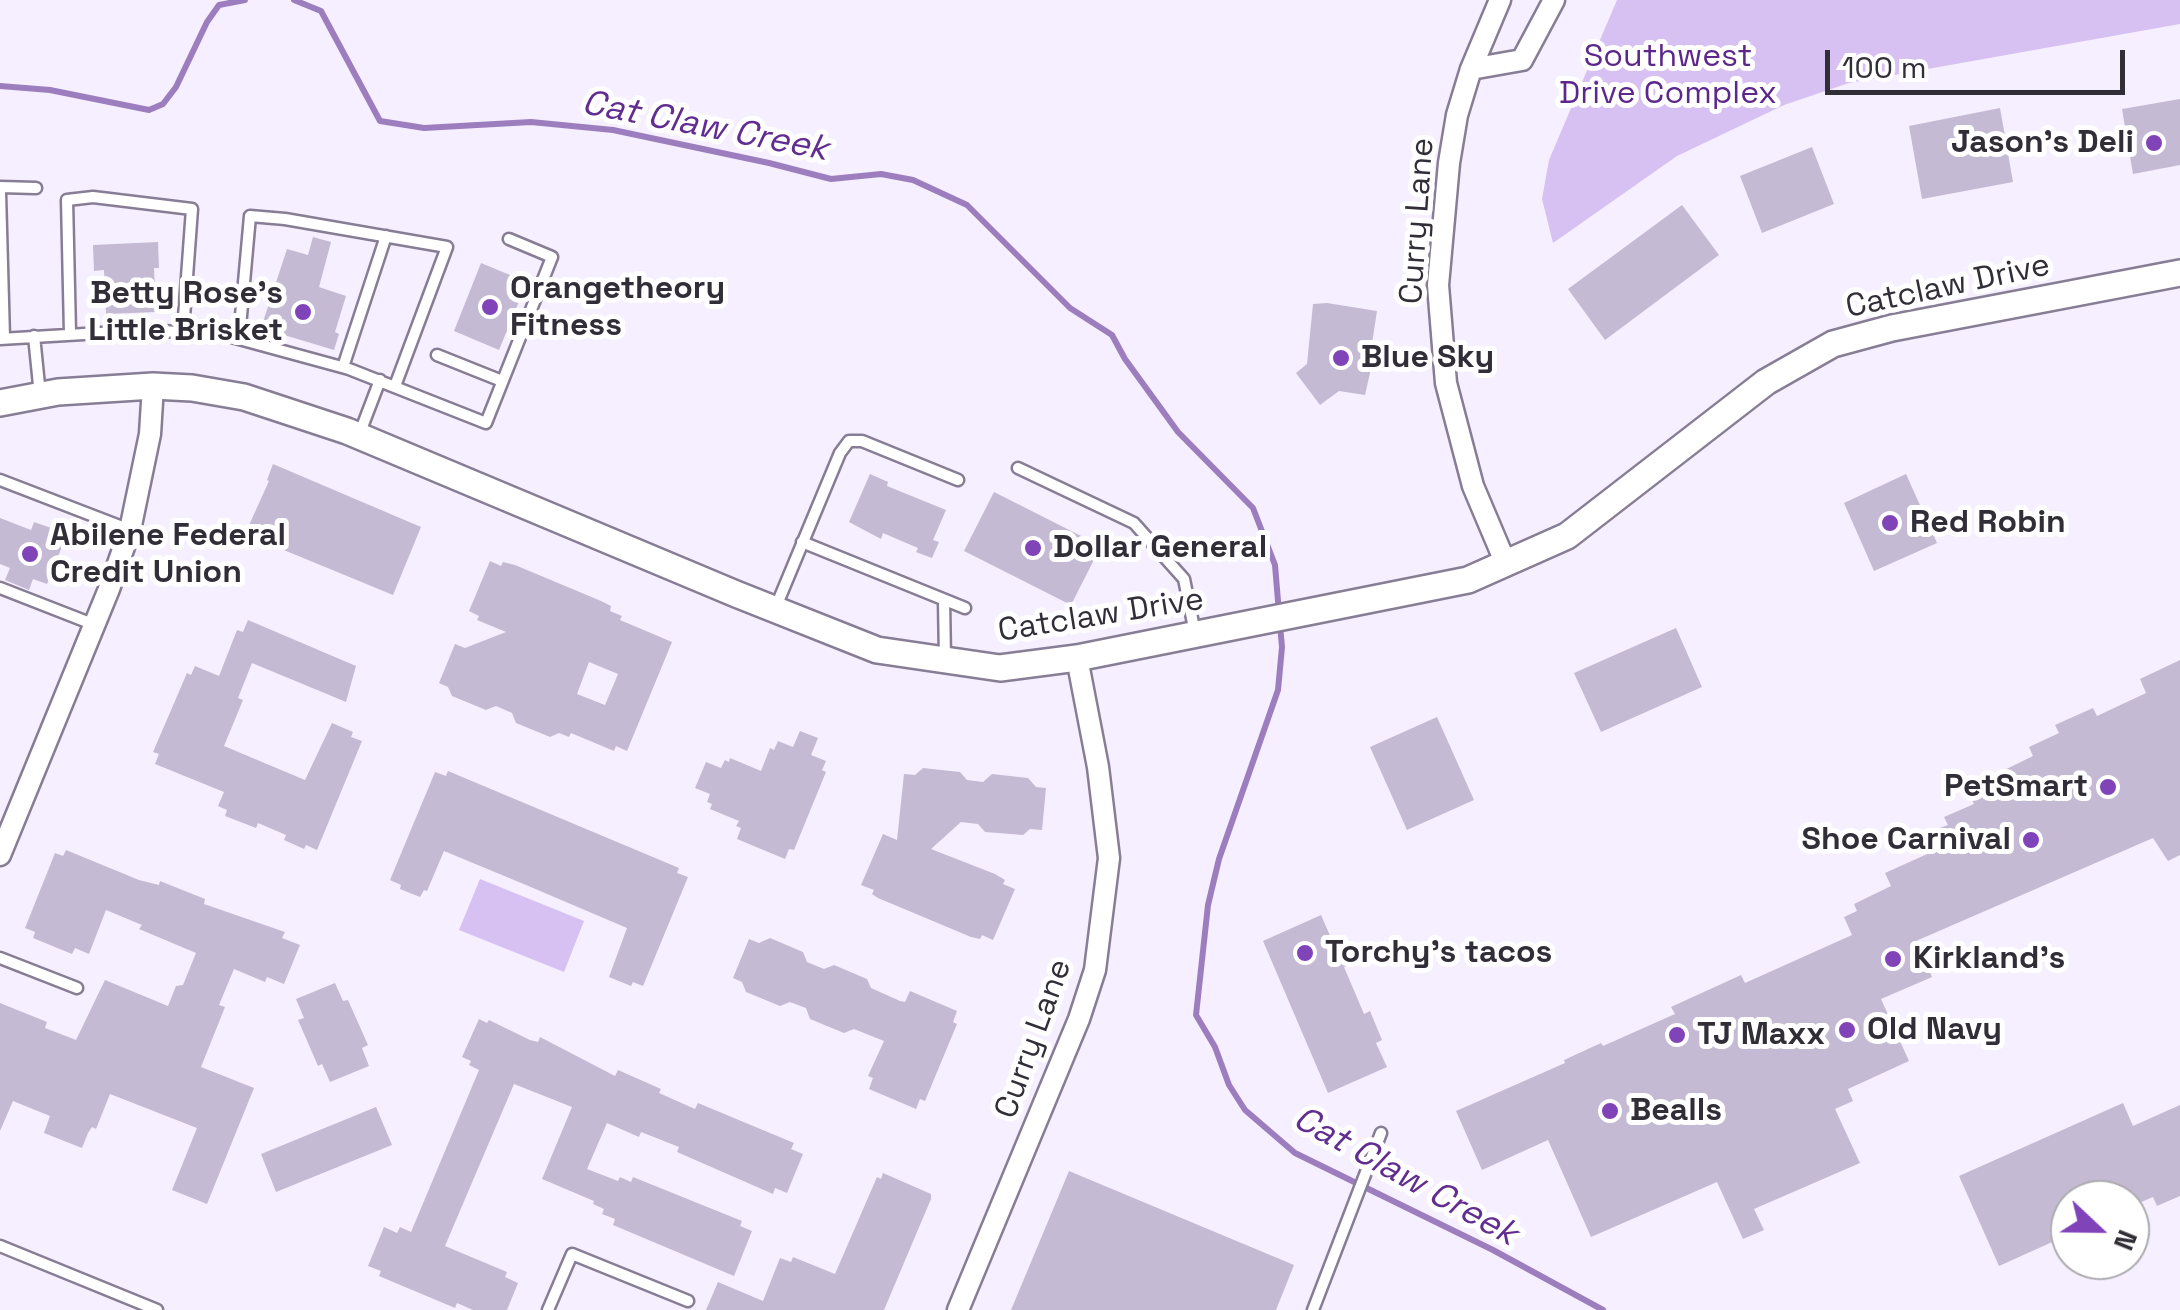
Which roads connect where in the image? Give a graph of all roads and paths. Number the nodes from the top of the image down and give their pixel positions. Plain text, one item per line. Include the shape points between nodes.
1 (1500, 0) edge
2 (1554, 0) edge
3 (1471, 70) junction
4 (36, 188) dead end
5 (0, 190) edge
6 (386, 236) junction
7 (508, 239) dead end
8 (2180, 273) edge
9 (183, 331) junction
10 (70, 334) junction
11 (34, 336) junction
12 (239, 338) junction
13 (2, 339) edge
14 (437, 354) dead end
15 (342, 367) junction
16 (380, 380) junction
17 (502, 381) junction
18 (154, 386) junction
19 (395, 386) junction
20 (40, 395) junction
21 (0, 403) edge
22 (359, 436) junction
23 (1018, 468) dead end
24 (0, 480) edge
25 (958, 480) dead end
26 (130, 530) junction
27 (802, 542) junction
28 (1506, 564) junction
29 (0, 588) edge
30 (944, 600) junction
31 (965, 608) dead end
32 (774, 610) junction
33 (95, 625) junction
34 (1196, 634) junction
35 (1078, 658) junction
36 (946, 662) junction
37 (0, 855) edge
38 (0, 958) edge
39 (77, 988) dead end
40 (1381, 1133) dead end
41 (0, 1246) edge
42 (688, 1300) dead end
43 (157, 1310) edge
44 (548, 1310) edge
45 (958, 1310) edge
46 (1313, 1310) edge

1 - 3 street, Curry Lane
2 - 3 street via 1522,60
3 - 28 street, Curry Lane via 1449,163 1438,284 1446,383 1473,486
4 - 5 lane
5 - 13 lane
6 - 12 lane via 250,216
6 - 15 lane
6 - 19 lane via 447,247
7 - 17 lane via 552,257
8 - 28 street, Catclaw Drive via 1833,344 1766,382 1567,536
9 - 10 lane
9 - 10 lane via 192,208 93,197 67,200
9 - 12 lane
10 - 11 lane
11 - 13 lane
11 - 20 lane
12 - 15 lane
14 - 17 lane
15 - 16 lane
16 - 19 lane
16 - 22 lane
17 - 19 lane via 486,422
18 - 20 street, Catclaw Drive
18 - 22 street, Catclaw Drive via 244,398
18 - 26 street
20 - 21 street, Catclaw Drive
22 - 32 street, Catclaw Drive
23 - 34 lane via 1134,523 1184,579
24 - 26 lane
25 - 27 lane via 848,441
26 - 33 street
27 - 30 lane
27 - 32 lane
28 - 34 street, Catclaw Drive via 1468,580
29 - 33 lane
30 - 31 lane
30 - 36 lane
32 - 36 street, Catclaw Drive via 877,650
33 - 37 street
34 - 35 street, Catclaw Drive
35 - 36 street, Catclaw Drive via 1000,668
35 - 45 street, Curry Lane via 1110,858 1094,970
38 - 39 lane
40 - 46 lane
41 - 43 lane
42 - 44 lane via 572,1254

